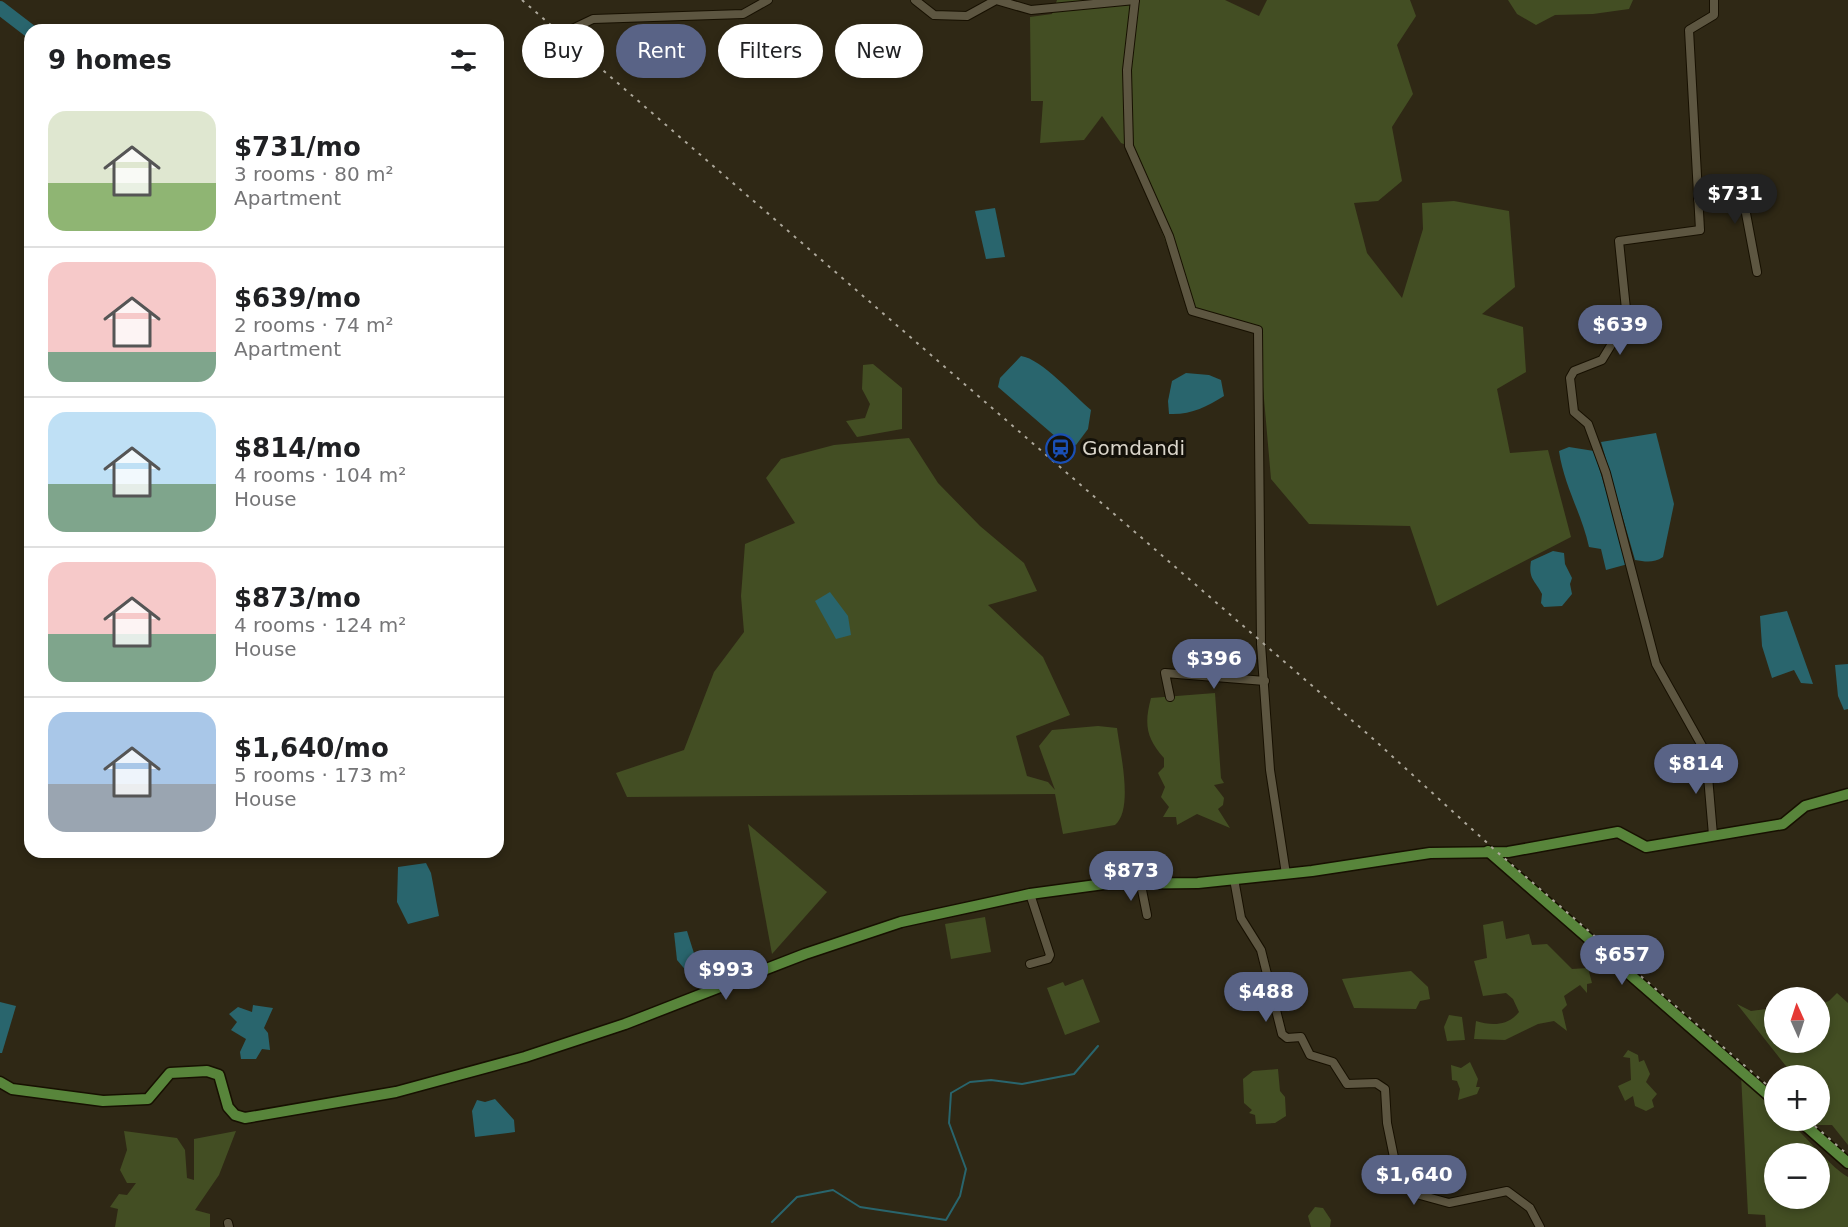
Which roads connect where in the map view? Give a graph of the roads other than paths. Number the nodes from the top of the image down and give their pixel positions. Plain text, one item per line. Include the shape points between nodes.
1 (768, 0) edge
2 (915, 0) edge
3 (1135, 0) edge
4 (1714, 0) edge
5 (583, 24) edge
6 (1698, 199) junction
7 (1757, 272) dead end
8 (1265, 681) junction
9 (1170, 697) dead end
10 (1848, 794) edge
11 (1713, 836) junction
12 (1488, 851) junction
13 (1286, 874) junction
14 (1234, 879) junction
15 (1141, 885) junction
16 (1030, 894) junction
17 (1147, 915) dead end
18 (1030, 964) dead end
19 (0, 1082) edge
20 (1764, 1091) edge
21 (1812, 1131) edge
22 (1848, 1163) edge
23 (1540, 1227) edge

1 - 5 street via 743,14 593,19
2 - 3 street via 934,15 967,16 996,0 1031,10
3 - 8 street via 1127,70 1129,146 1169,236 1192,311 1258,330
4 - 6 street via 1714,15 1689,30
6 - 7 street via 1742,192
6 - 11 street via 1700,230 1620,241 1627,320 1602,360 1575,371 1570,378 1574,412 1588,424 1606,473 1656,664 1706,753
8 - 9 street via 1165,674
8 - 13 street via 1270,770
10 - 11 main road via 1805,806 1783,824
11 - 12 main road via 1646,847 1618,832 1508,852
12 - 13 main road via 1430,853
12 - 20 main road
13 - 14 main road
14 - 15 main road
14 - 23 street via 1241,918 1261,950 1282,1034 1287,1038 1301,1037 1310,1055 1333,1062 1347,1084 1376,1083 1385,1089 1398,1177 1420,1195 1449,1203 1507,1191 1530,1208
15 - 16 main road via 1104,884
15 - 17 street
16 - 18 street via 1050,955
16 - 19 main road via 901,922 805,954 625,1024 525,1057 396,1092 245,1118 228,1107 219,1075 207,1071 170,1073 148,1099 103,1101 12,1089
21 - 22 main road

